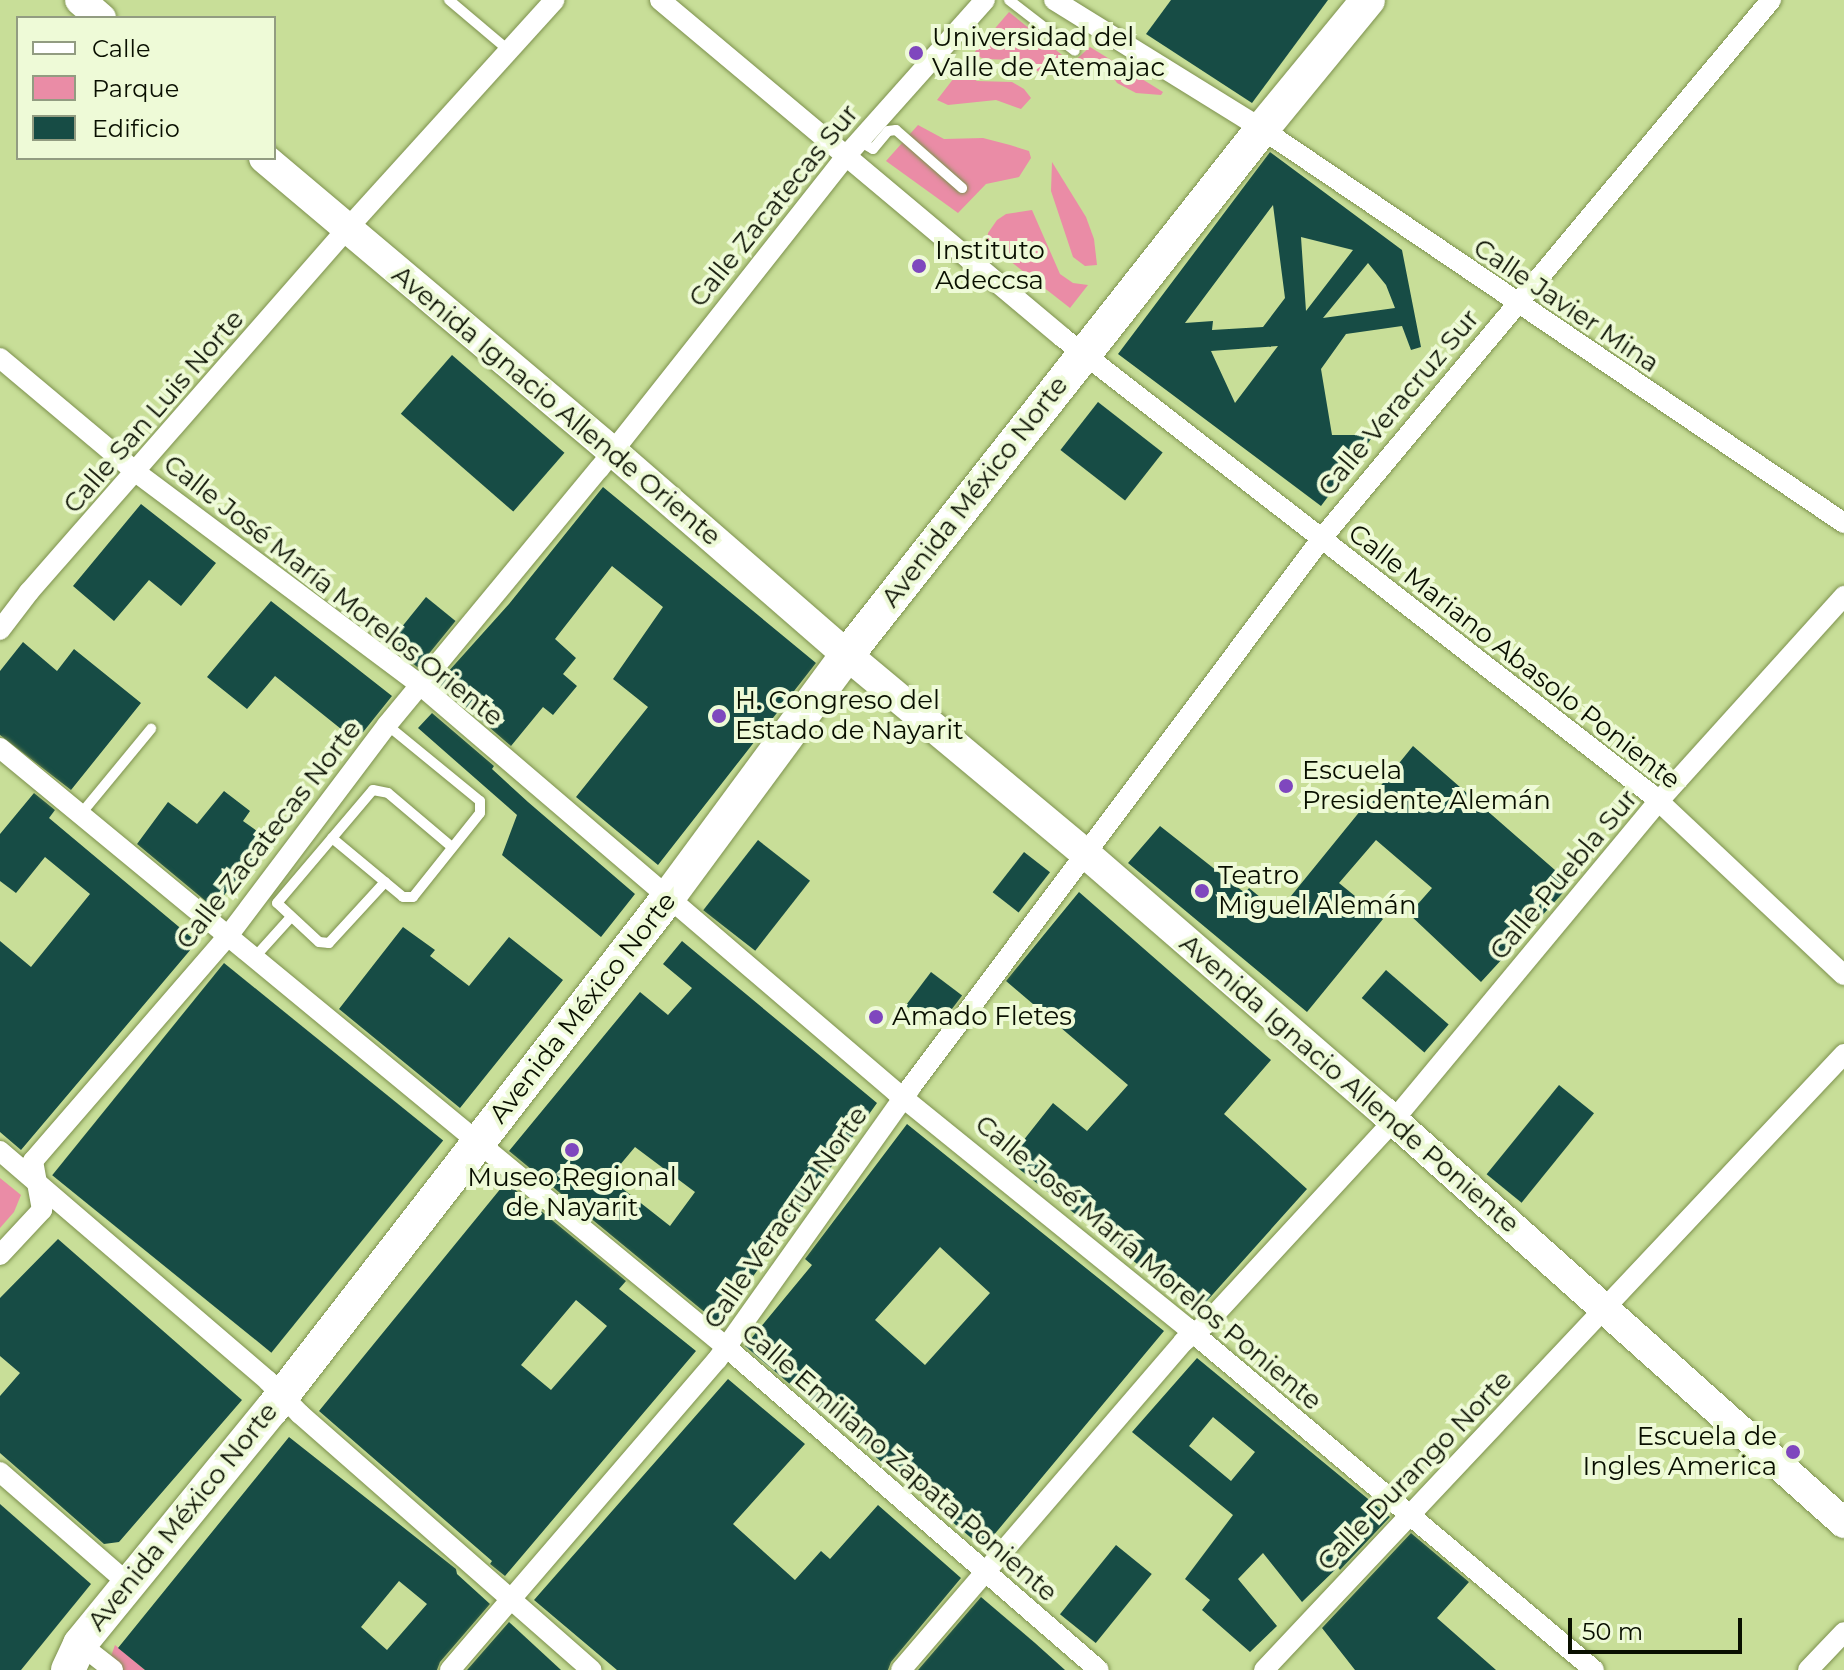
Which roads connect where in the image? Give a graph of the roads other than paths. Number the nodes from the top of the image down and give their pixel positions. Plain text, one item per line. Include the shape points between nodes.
1 (80, 0) edge
2 (449, 0) edge
3 (555, 0) edge
4 (660, 0) edge
5 (985, 0) edge
6 (1009, 0) edge
7 (1054, 0) edge
8 (1368, 0) edge
9 (1771, 0) edge
10 (99, 16) edge
11 (507, 49) junction
12 (1075, 51) dead end
13 (1262, 129) junction
14 (852, 149) junction
15 (266, 160) edge
16 (962, 188) dead end
17 (347, 229) junction
18 (1516, 303) junction
19 (1080, 344) junction
20 (0, 358) edge
21 (611, 450) junction
22 (137, 473) junction
23 (1844, 523) edge
24 (1322, 538) junction
25 (1844, 596) edge
26 (0, 630) edge
27 (847, 655) junction
28 (420, 685) junction
29 (387, 725) junction
30 (151, 729) dead end
31 (0, 748) edge
32 (1658, 802) junction
33 (80, 815) junction
34 (332, 838) junction
35 (452, 847) junction
36 (1086, 854) junction
37 (385, 882) junction
38 (667, 899) junction
39 (291, 917) junction
40 (228, 936) junction
41 (254, 958) junction
42 (1844, 975) edge
43 (1844, 1054) edge
44 (904, 1098) junction
45 (1393, 1121) junction
46 (479, 1143) junction
47 (0, 1151) edge
48 (34, 1180) junction
49 (0, 1255) edge
50 (1604, 1309) junction
51 (1192, 1332) junction
52 (726, 1347) junction
53 (283, 1395) junction
54 (0, 1472) edge
55 (1409, 1513) junction
56 (1844, 1523) edge
57 (984, 1574) junction
58 (131, 1586) junction
59 (511, 1600) junction
60 (1844, 1632) edge
61 (74, 1657) edge
62 (113, 1670) edge
63 (450, 1670) edge
64 (591, 1670) edge
65 (901, 1670) edge
66 (1099, 1670) edge
67 (1264, 1670) edge
68 (1594, 1670) edge
69 (1808, 1670) edge

1 - 10 main road
2 - 11 lane
3 - 11 street, Calle San Luis Norte
4 - 14 street, Calle Mariano Abasolo Poniente
5 - 14 street, Calle Zacatecas Sur
6 - 12 lane
7 - 13 street, Calle Javier Mina
8 - 13 main road, Avenida México Norte
9 - 18 street, Calle Veracruz Sur
11 - 17 street, Calle San Luis Norte
13 - 18 street, Calle Javier Mina
13 - 19 main road, Avenida México Norte
14 - 16 lane via 873,149 888,131 896,130
14 - 19 street, Calle Mariano Abasolo Poniente
14 - 21 street, Calle Zacatecas Sur
15 - 17 main road, Avenida Ignacio Allende Oriente
17 - 21 main road, Avenida Ignacio Allende Oriente
17 - 22 street, Calle San Luis Norte
18 - 23 street, Calle Javier Mina
18 - 24 street, Calle Veracruz Sur
19 - 24 street, Calle Mariano Abasolo Poniente
19 - 27 main road, Avenida México Norte
20 - 22 street, Calle José María Morelos Oriente
21 - 27 main road, Avenida Ignacio Allende Oriente
21 - 28 street, Calle Zacatecas Norte
22 - 26 street, Calle San Luis Norte
22 - 28 street, Calle José María Morelos Oriente
24 - 32 street, Calle Mariano Abasolo Poniente
24 - 36 street, Calle Veracruz Sur
25 - 32 street, Calle Puebla Sur
27 - 36 main road, Avenida Ignacio Allende Poniente
27 - 38 main road, Avenida México Norte
28 - 29 street, Calle Zacatecas Norte
28 - 38 street, Calle José María Morelos Oriente
29 - 35 lane via 480,801 480,813
29 - 40 street, Calle Zacatecas Norte
30 - 33 lane
31 - 33 street, Calle Emiliano Zapata Poniente
32 - 42 street, Calle Mariano Abasolo Poniente
32 - 45 street, Calle Puebla Sur
33 - 40 street, Calle Emiliano Zapata Poniente
34 - 35 lane via 373,790 381,790
34 - 37 lane
34 - 39 lane via 278,899
35 - 37 lane via 413,897 403,897
36 - 44 street, Calle Veracruz Norte
36 - 45 main road, Avenida Ignacio Allende Poniente
37 - 39 lane via 329,943 319,942
38 - 44 street, Calle José María Morelos Poniente
38 - 46 main road, Avenida México Norte
39 - 41 lane
40 - 41 street, Calle Emiliano Zapata Poniente
40 - 48 street, Calle Zacatecas Norte via 33,1161
41 - 46 street, Calle Emiliano Zapata Poniente
43 - 50 street, Calle Durango Norte
44 - 51 street, Calle José María Morelos Poniente
44 - 52 street, Calle Veracruz Norte
45 - 50 main road, Avenida Ignacio Allende Poniente
45 - 51 street, Calle Puebla Sur via 1206,1324
46 - 52 street, Calle Emiliano Zapata Poniente
46 - 53 main road, Avenida México Norte
47 - 48 street
48 - 49 street, Calle Zacatecas Norte via 42,1210
48 - 53 street
50 - 55 street, Calle Durango Norte
50 - 56 main road, Avenida Ignacio Allende Poniente
51 - 55 street, Calle José María Morelos Poniente
51 - 57 street, Calle Puebla Sur
52 - 57 street, Calle Emiliano Zapata Poniente
52 - 59 street, Calle Veracruz Norte
53 - 58 main road, Avenida México Norte
53 - 59 street
54 - 58 street
55 - 67 street, Calle Durango Norte
55 - 68 street, Calle José María Morelos Poniente
57 - 65 street, Calle Puebla Sur
57 - 66 street, Calle Emiliano Zapata Poniente
58 - 61 main road, Avenida México Norte
59 - 63 street, Calle Veracruz Norte
59 - 64 street
60 - 69 street
61 - 62 street

